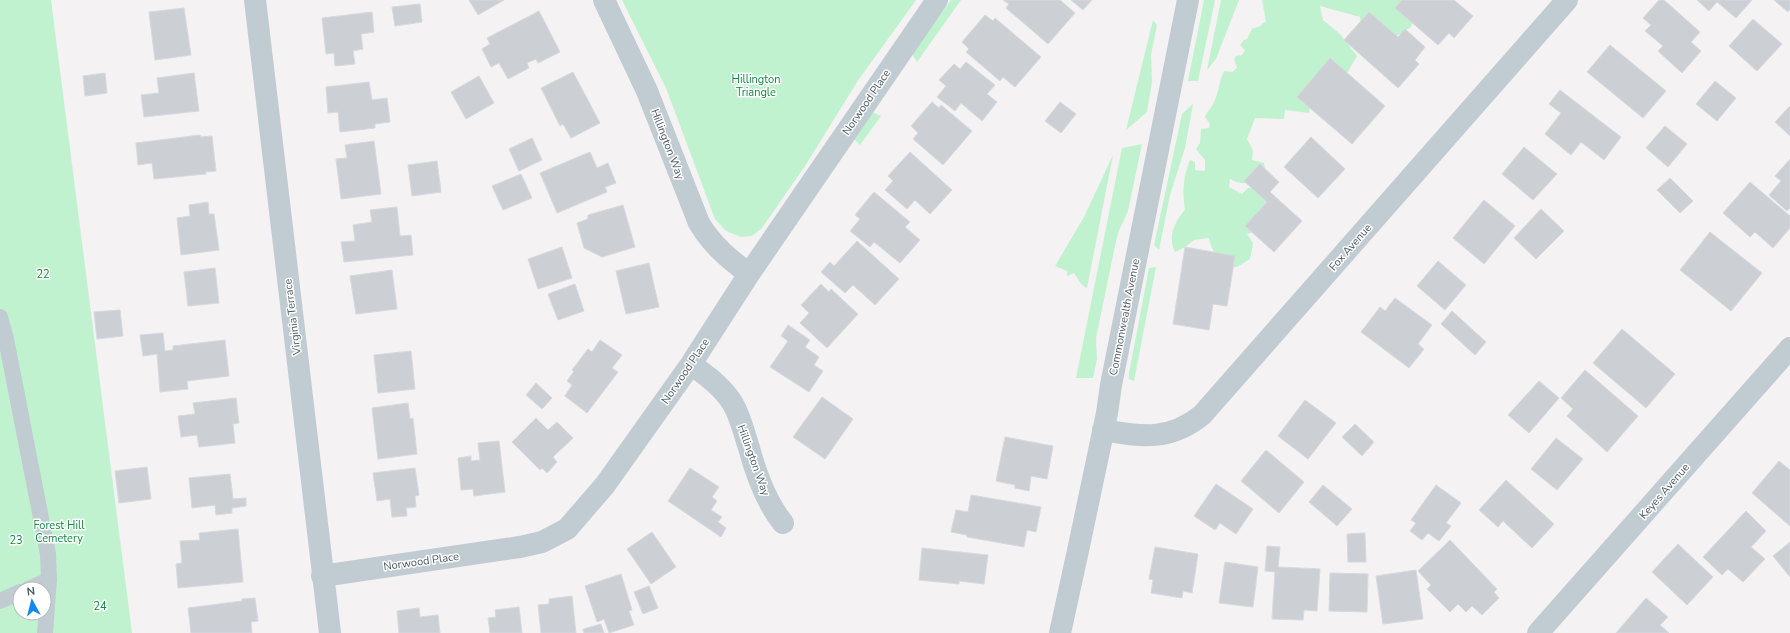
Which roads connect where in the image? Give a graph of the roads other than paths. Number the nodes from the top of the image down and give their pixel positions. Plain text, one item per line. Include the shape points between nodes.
1 (255, 0) edge
2 (604, 0) edge
3 (937, 0) edge
4 (1188, 0) edge
5 (1567, 0) edge
6 (749, 274) junction
7 (0, 319) edge
8 (1790, 348) edge
9 (691, 364) junction
10 (1103, 430) junction
11 (783, 523) dead end
12 (322, 576) junction
13 (49, 580) joint
14 (12, 596) edge
15 (0, 601) edge
16 (45, 633) edge
17 (330, 633) edge
18 (1060, 633) edge
19 (1538, 633) edge

1 - 12 street, Virginia Terrace
2 - 6 street, Hillington Way via 650,97 699,223 724,255
3 - 6 street, Norwood Place
4 - 10 street, Commonwealth Avenue
5 - 10 street, Fox Avenue via 1202,415 1180,429 1156,435 1139,436
6 - 9 street, Norwood Place
7 - 13 lane via 48,554
8 - 19 street, Keyes Avenue
9 - 11 street, Hillington Way via 716,383 733,405 742,424 762,486
9 - 12 street, Norwood Place via 605,485 567,529 542,542 520,548
10 - 18 street, Commonwealth Avenue
12 - 17 street, Virginia Terrace
13 - 16 lane
14 - 15 lane

